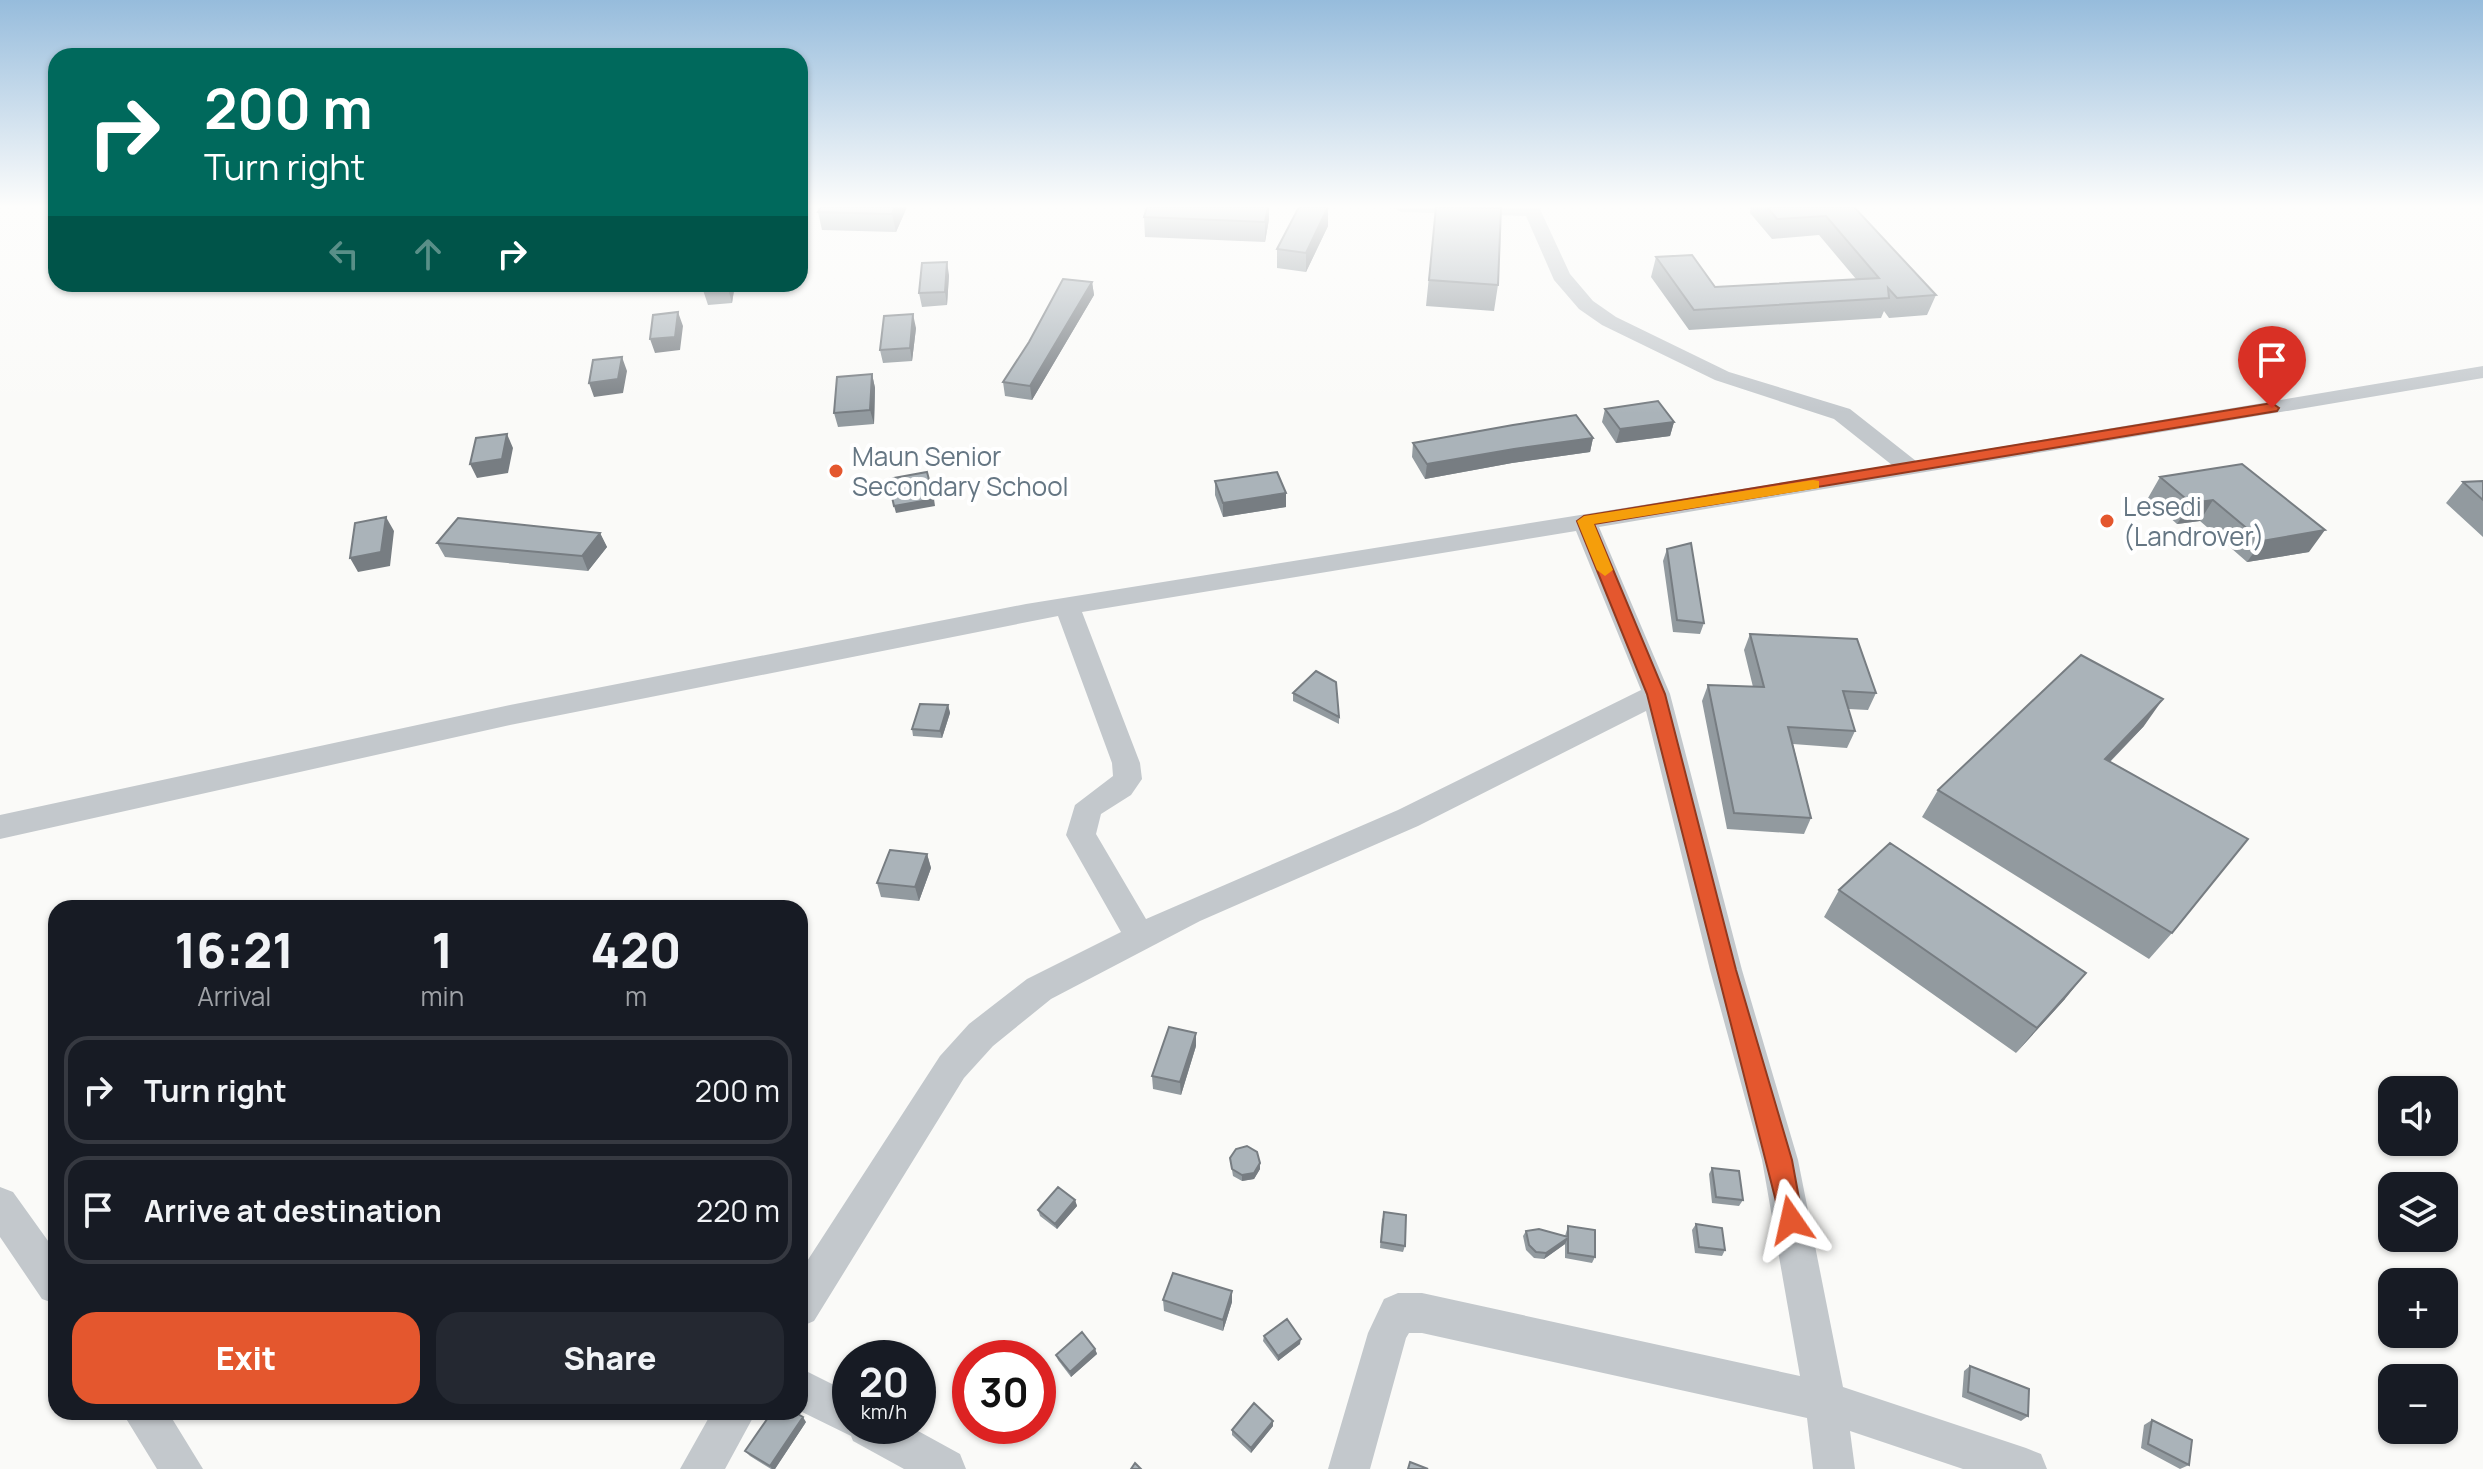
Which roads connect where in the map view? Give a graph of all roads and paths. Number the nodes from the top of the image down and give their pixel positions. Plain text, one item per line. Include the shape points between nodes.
1 (1561, 276) edge
2 (2483, 372) edge
3 (1911, 469) junction
4 (1584, 521) junction
5 (1067, 606) junction
6 (1656, 694) junction
7 (0, 827) edge
8 (1140, 937) junction
9 (0, 1205) edge
10 (48, 1274) edge
11 (808, 1294) edge
12 (808, 1392) edge
13 (1825, 1402) junction
14 (832, 1406) edge
15 (148, 1420) edge
16 (730, 1420) edge
17 (900, 1444) edge
18 (182, 1469) edge
19 (701, 1469) edge
20 (945, 1469) edge
21 (1349, 1469) edge
22 (1834, 1469) edge
23 (2026, 1469) edge

1 - 3 street via 1586,305 1609,321 1722,376 1842,414
2 - 3 street
3 - 4 street
4 - 5 street
4 - 6 street
5 - 7 street via 510,715
5 - 8 street via 1128,779 1119,792 1088,806 1081,835
6 - 8 street via 1408,818
6 - 13 street via 1780,1160
8 - 11 street via 1039,989 981,1035 952,1067
9 - 10 street
12 - 14 street
13 - 21 street via 1422,1313 1398,1313
13 - 22 street
13 - 23 street
15 - 18 street
16 - 19 street
17 - 20 street

